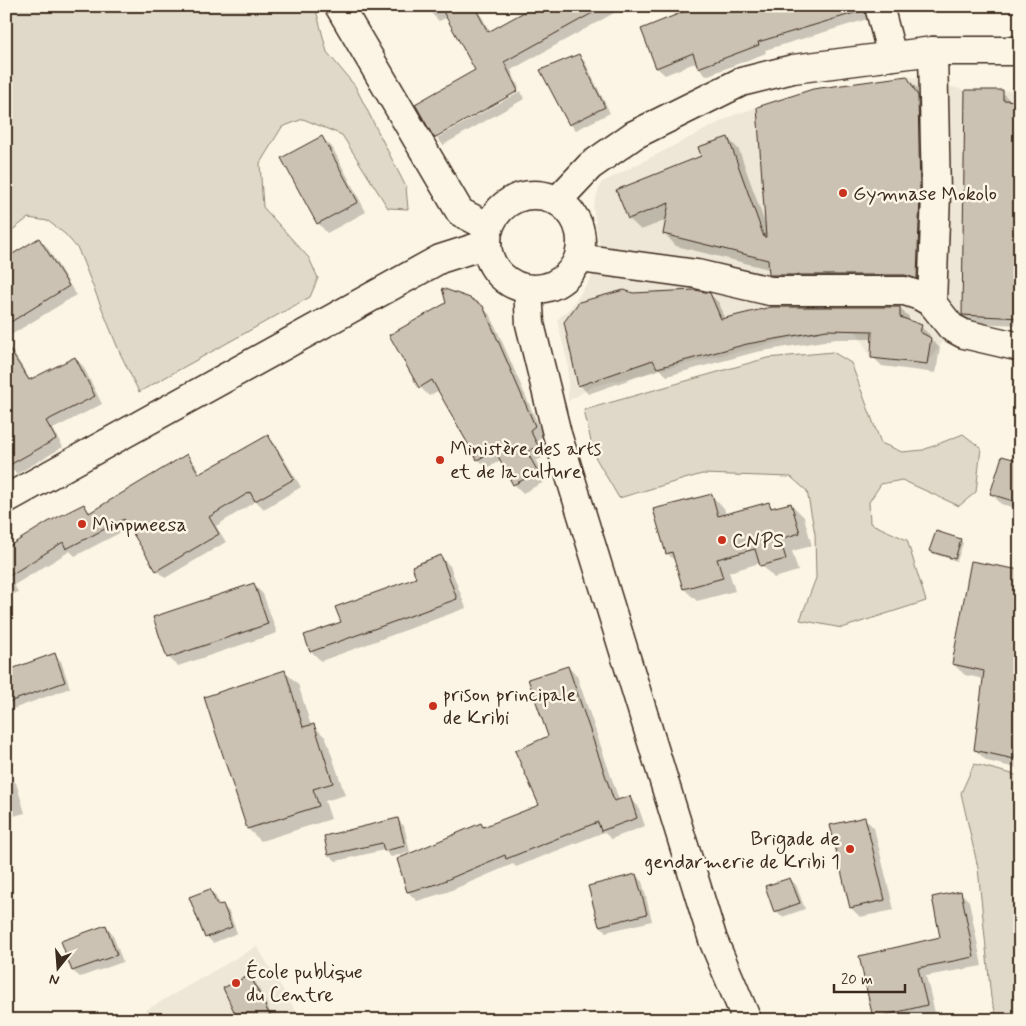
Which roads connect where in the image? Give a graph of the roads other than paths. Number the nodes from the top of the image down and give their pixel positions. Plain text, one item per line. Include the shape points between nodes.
1 (339, 6) edge
2 (879, 6) edge
3 (933, 51) junction
4 (1020, 51) edge
5 (892, 56) junction
6 (557, 201) junction
7 (488, 235) junction
8 (579, 258) junction
9 (528, 289) junction
10 (932, 303) junction
11 (1020, 347) edge
12 (6, 499) edge
13 (747, 1020) edge

1 - 7 street via 460,212
2 - 5 street
3 - 4 street
3 - 5 street
3 - 10 street via 936,194
5 - 6 street via 793,69 741,82 634,135 590,166
6 - 7 street via 542,196 525,196 510,202 497,213
6 - 8 street via 570,211 579,225 582,242
7 - 9 street via 490,260 499,274 512,284
7 - 12 street
8 - 9 street via 574,269 553,286
8 - 10 street via 697,274 770,291 905,292
9 - 13 street via 530,324 557,434 713,940
10 - 11 street via 950,327 964,334

